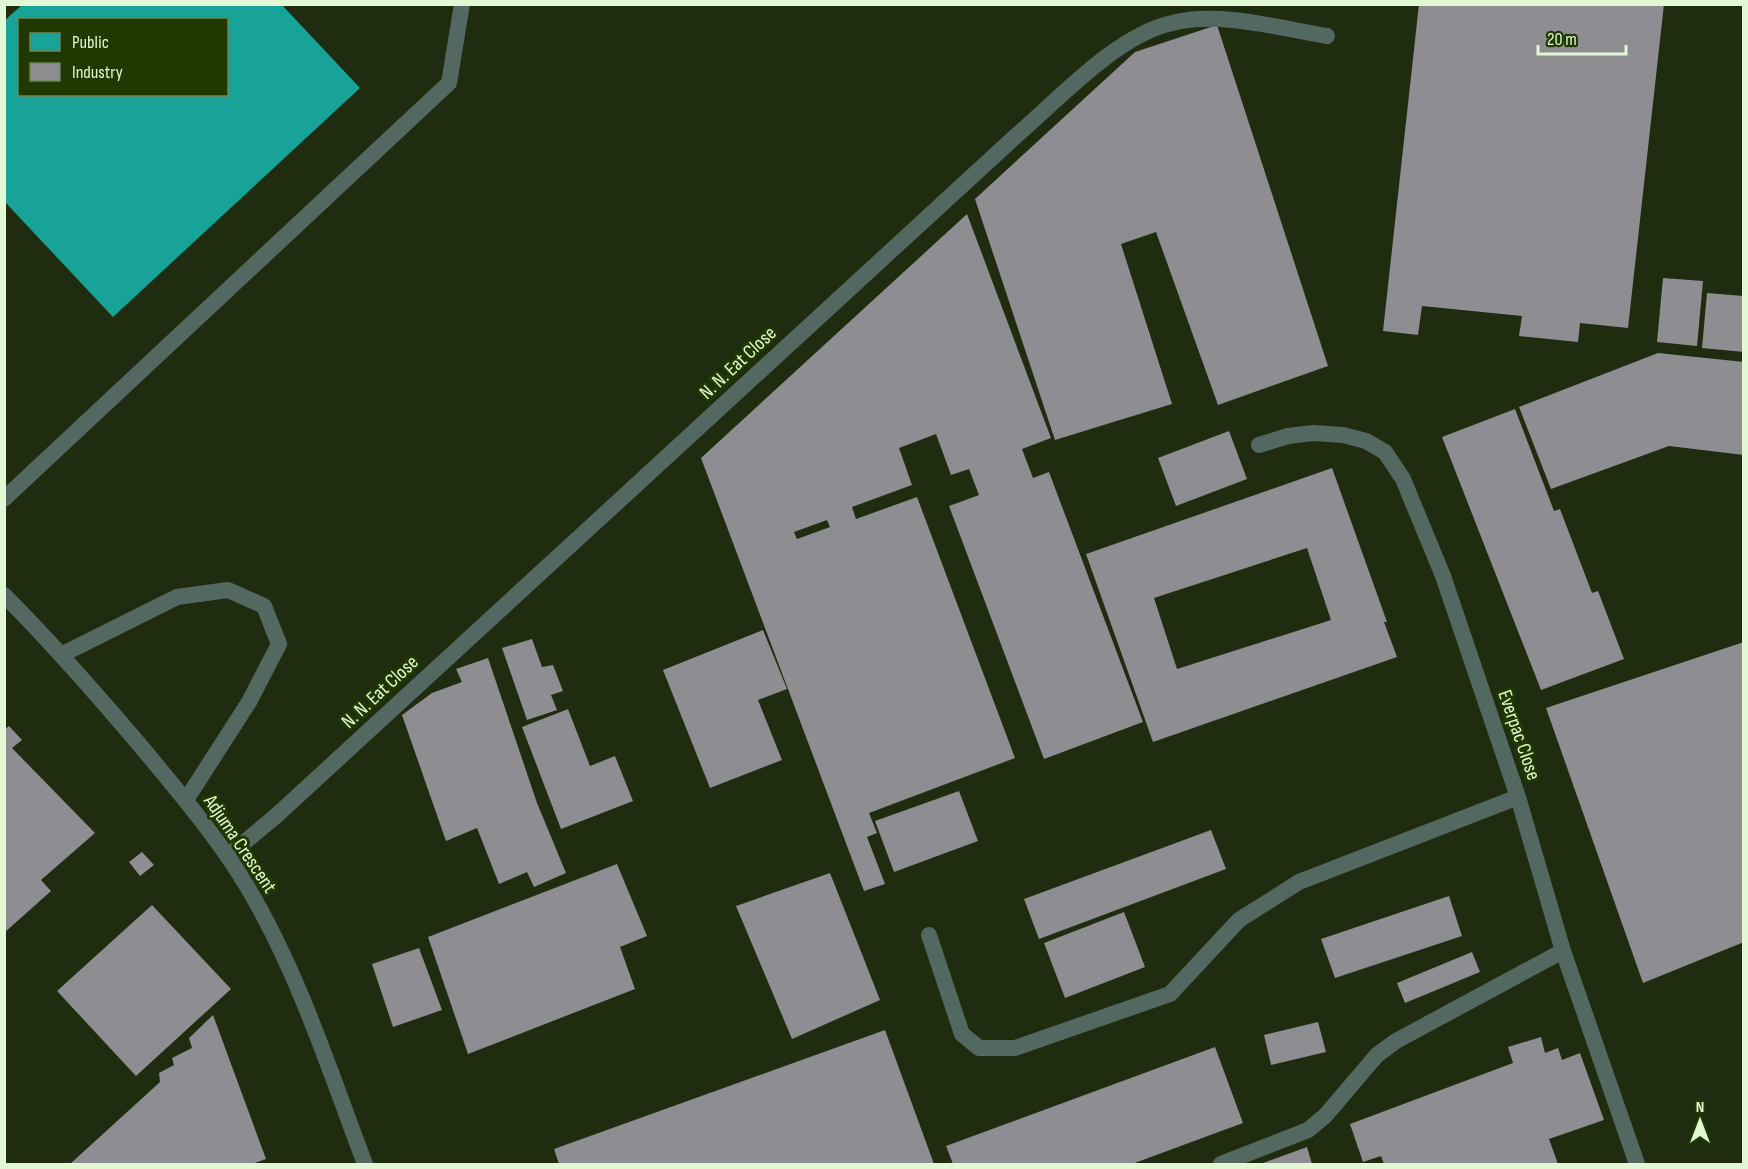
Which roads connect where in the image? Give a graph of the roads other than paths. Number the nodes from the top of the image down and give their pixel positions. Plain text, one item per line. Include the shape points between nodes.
1 (462, 4) edge
2 (1327, 36) dead end
3 (1259, 445) dead end
4 (4, 499) edge
5 (4, 595) edge
6 (63, 654) junction
7 (1518, 797) junction
8 (186, 800) junction
9 (228, 856) junction
10 (929, 935) dead end
11 (1563, 951) junction
12 (365, 1164) edge
13 (1221, 1164) edge
14 (1637, 1164) edge

1 - 4 lane via 449,83
2 - 9 lane, N. N. Eat Close via 1211,20 1172,23 1130,39 1017,135 303,792
3 - 7 lane, Everpac Close via 1313,433 1366,441 1385,452 1403,479 1427,534
5 - 6 lane, Adjuma Crescent
6 - 8 lane, Adjuma Crescent
6 - 8 lane via 177,597 228,590 264,606 279,644 249,702
7 - 10 lane via 1299,882 1239,920 1170,994 1015,1048 979,1048 963,1034
7 - 11 lane, Everpac Close
8 - 9 lane, Adjuma Crescent
9 - 12 lane, Adjuma Crescent via 286,962
11 - 13 lane via 1396,1041 1377,1055 1325,1116 1308,1130
11 - 14 lane, Everpac Close

